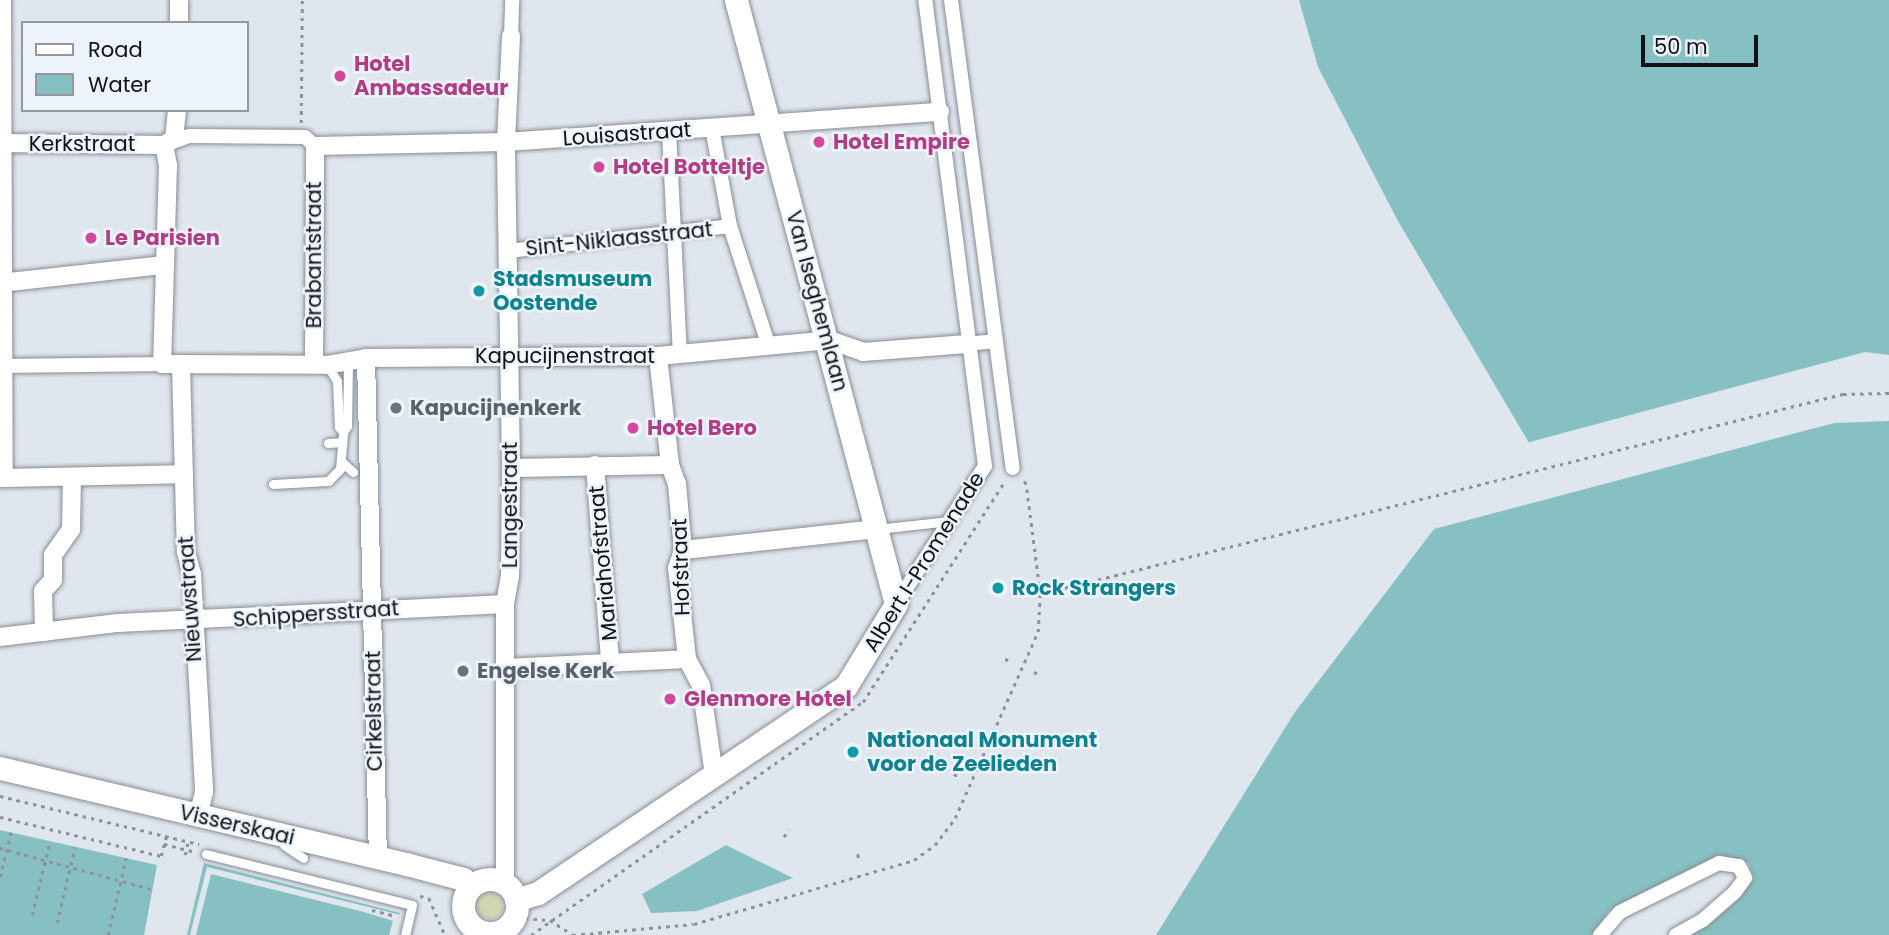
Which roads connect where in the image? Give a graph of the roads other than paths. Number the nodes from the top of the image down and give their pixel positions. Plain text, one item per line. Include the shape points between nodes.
1 (4, 0) edge
2 (179, 0) edge
3 (512, 0) edge
4 (736, 0) edge
5 (925, 0) edge
6 (951, 0) edge
7 (179, 21) edge
8 (511, 36) joint
9 (966, 110) junction
10 (177, 112) edge
11 (940, 112) junction
12 (770, 124) junction
13 (712, 128) junction
14 (669, 131) junction
15 (308, 142) junction
16 (506, 142) junction
17 (1, 143) edge
18 (164, 145) junction
19 (730, 226) junction
20 (675, 232) junction
21 (508, 251) junction
22 (162, 265) junction
23 (2, 283) edge
24 (829, 340) junction
25 (996, 341) junction
26 (967, 344) junction
27 (769, 346) junction
28 (511, 355) junction
29 (680, 355) junction
30 (658, 356) junction
31 (357, 361) junction
32 (162, 364) junction
33 (321, 364) junction
34 (181, 365) junction
35 (5, 366) junction
36 (343, 437) junction
37 (328, 443) dead end
38 (595, 465) junction
39 (670, 465) junction
40 (511, 468) junction
41 (1013, 468) road end
42 (355, 471) junction
43 (184, 474) junction
44 (3, 478) edge
45 (72, 479) junction
46 (272, 484) dead end
47 (950, 522) junction
48 (877, 529) junction
49 (683, 550) junction
50 (505, 604) junction
51 (896, 604) junction
52 (372, 609) junction
53 (192, 623) junction
54 (44, 632) junction
55 (0, 637) edge
56 (687, 659) junction
57 (610, 660) junction
58 (505, 668) junction
59 (0, 768) edge
60 (714, 775) junction
61 (228, 832) dead end
62 (191, 835) junction
63 (206, 854) road end
64 (303, 858) dead end
65 (378, 858) junction
66 (472, 886) junction
67 (512, 900) junction
68 (476, 932) edge
69 (405, 935) edge
70 (1600, 935) edge
71 (1676, 935) edge

1 - 17 street
2 - 7 street
3 - 8 street, Langestraat
4 - 12 street, Van Iseghemlaan
5 - 11 street, Albert I-Promenade
6 - 9 street, Albert I-Promenade
8 - 16 street, Langestraat
9 - 11 street
9 - 25 street, Albert I-Promenade
10 - 18 street via 174,139
11 - 12 street, Louisastraat
11 - 26 street, Albert I-Promenade
12 - 13 street, Louisastraat
12 - 24 street, Van Iseghemlaan
13 - 14 street, Louisastraat
13 - 19 street
14 - 16 street, Louisastraat
14 - 20 street
15 - 16 street, Louisastraat
15 - 18 street via 189,136
15 - 33 street, Brabantstraat
16 - 21 street, Langestraat
17 - 18 street, Kerkstraat
17 - 23 street
18 - 22 street via 168,165
19 - 20 street, Sint-Niklaasstraat
19 - 27 street
20 - 21 street, Sint-Niklaasstraat
20 - 29 street
21 - 28 street, Langestraat
22 - 23 street
22 - 32 street
23 - 35 street
24 - 26 street, Kapucijnenstraat via 863,352
24 - 27 street, Kapucijnenstraat
24 - 48 street, Van Iseghemlaan
25 - 26 street
25 - 41 street, Albert I-Promenade
26 - 47 street, Albert I-Promenade via 985,466
27 - 29 street, Kapucijnenstraat
28 - 30 street, Kapucijnenstraat
28 - 31 street, Kapucijnenstraat
28 - 40 street, Langestraat
29 - 30 street, Kapucijnenstraat
30 - 39 street, Hofstraat
31 - 33 street, Kapucijnenstraat
31 - 36 lane
31 - 42 street, Cirkelstraat
32 - 34 street, Kapucijnenstraat
32 - 35 street
33 - 34 street, Kapucijnenstraat
33 - 36 lane via 337,381 338,428
34 - 43 street, Nieuwstraat
35 - 44 street
36 - 37 lane
36 - 42 lane
38 - 39 street
38 - 40 street
38 - 57 street, Mariahofstraat
39 - 49 street, Hofstraat via 677,484
40 - 50 street, Langestraat via 510,577
42 - 46 lane via 321,483
42 - 52 street, Cirkelstraat
43 - 45 street
43 - 53 street, Nieuwstraat via 194,551
44 - 45 street
45 - 54 street via 71,528 53,555 53,580 43,591
47 - 48 lane
47 - 51 street, Albert I-Promenade
48 - 49 street
48 - 51 street, Van Iseghemlaan
49 - 56 street, Hofstraat via 677,568
50 - 52 street, Schippersstraat
50 - 58 street, Langestraat
51 - 60 street, Albert I-Promenade via 846,686
52 - 53 street, Schippersstraat
52 - 65 street, Cirkelstraat
53 - 54 street, Schippersstraat via 118,623
53 - 62 street, Nieuwstraat via 204,792
54 - 55 street, Schippersstraat
56 - 57 street
56 - 60 street, Hofstraat via 701,685
57 - 58 street via 596,665
58 - 67 street, Langestraat
59 - 62 street, Visserskaai
60 - 67 street, Albert I-Promenade via 538,893
61 - 64 lane via 290,846
62 - 65 street, Visserskaai
63 - 69 lane via 412,905
65 - 66 street, Visserskaai via 463,879
66 - 67 street via 491,879
66 - 68 street via 463,906
67 - 68 street via 500,931
70 - 71 street via 1620,912 1719,863 1739,866 1745,878 1735,892

